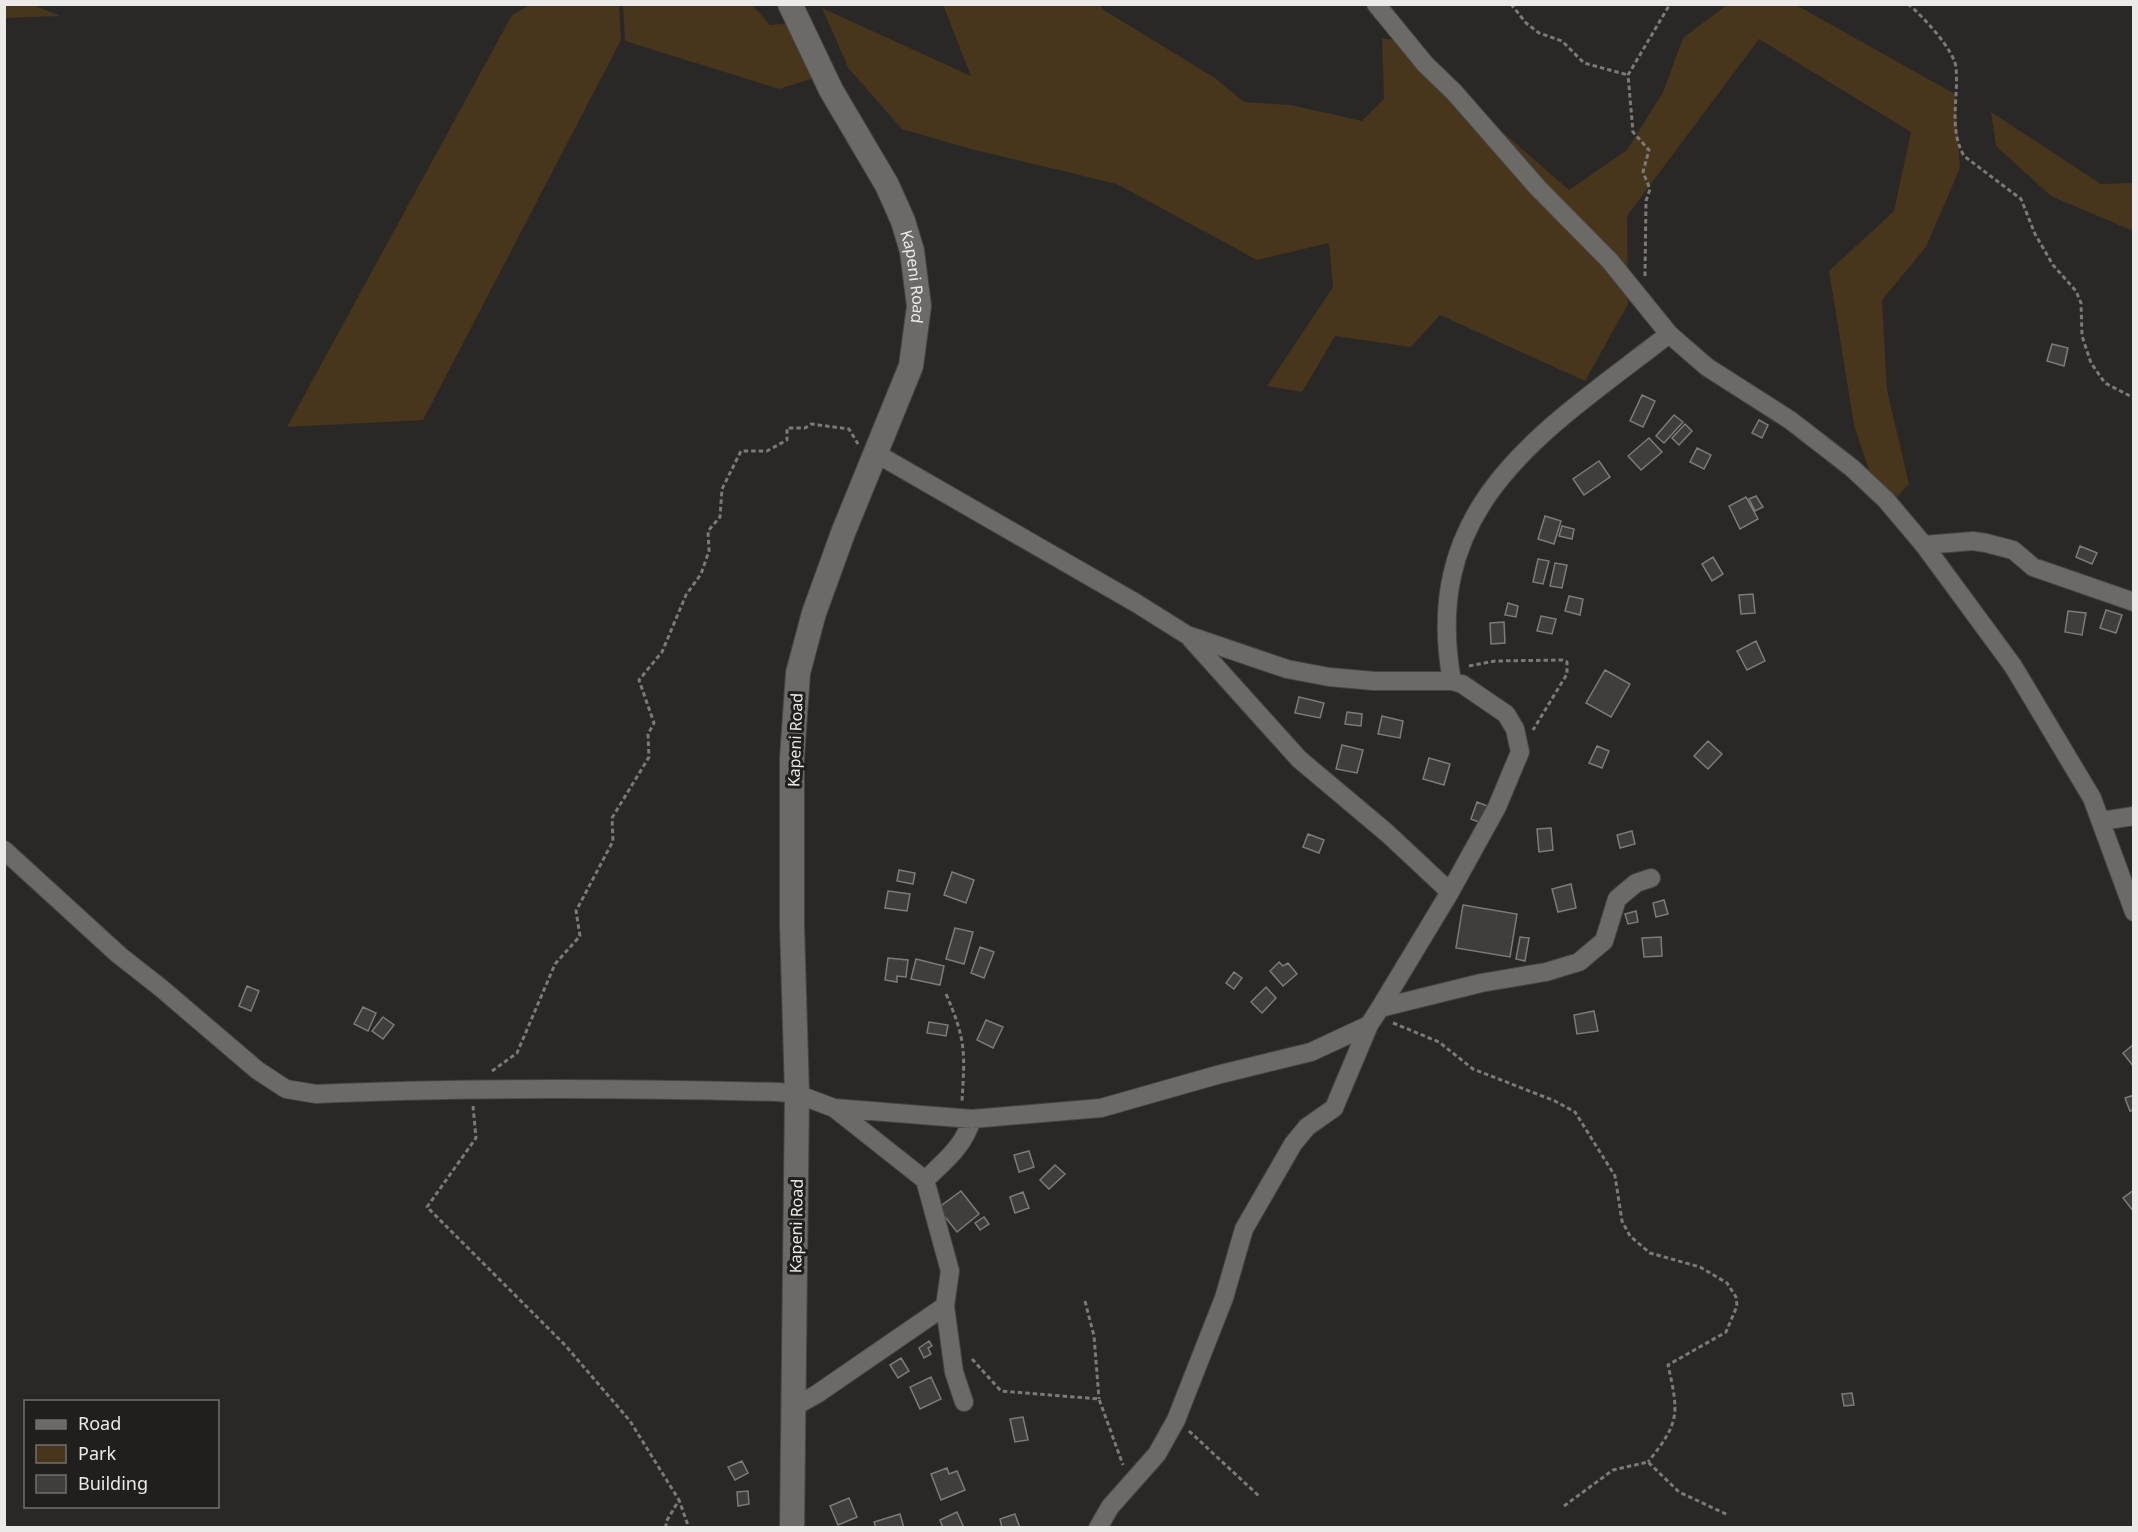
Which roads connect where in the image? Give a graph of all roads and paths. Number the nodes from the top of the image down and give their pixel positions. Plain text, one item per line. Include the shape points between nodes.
1 (790, 4) edge
2 (1376, 4) edge
3 (1511, 4) edge
4 (1670, 4) edge
5 (1908, 4) edge
6 (1628, 75) junction
7 (1645, 276) dead end
8 (1669, 334) junction
9 (2133, 398) edge
10 (877, 454) junction
11 (1924, 544) junction
12 (2133, 602) edge
13 (1187, 635) junction
14 (1455, 681) junction
15 (1520, 752) junction
16 (2133, 816) edge
17 (2101, 820) junction
18 (4, 850) edge
19 (1651, 878) dead end
20 (1450, 892) junction
21 (2133, 912) edge
22 (946, 994) dead end
23 (1374, 1016) junction
24 (471, 1087) junction
25 (797, 1094) junction
26 (834, 1108) junction
27 (966, 1118) junction
28 (925, 1180) junction
29 (1085, 1301) dead end
30 (945, 1306) junction
31 (971, 1359) dead end
32 (1099, 1399) junction
33 (964, 1402) dead end
34 (792, 1408) junction
35 (1176, 1420) junction
36 (1648, 1461) junction
37 (1129, 1484) junction
38 (1259, 1496) dead end
39 (679, 1500) junction
40 (1564, 1506) dead end
41 (1728, 1515) dead end
42 (666, 1527) edge
43 (689, 1527) edge
44 (792, 1527) edge
45 (1098, 1527) edge

1 - 10 main road, Kapeni Road via 831,90 887,185 903,221 918,279 919,316 911,366
2 - 8 street via 1425,64 1610,261
3 - 6 path via 1526,23 1539,33 1562,41 1584,63
4 - 6 path
5 - 9 path via 1931,28 1956,65 1958,146 1964,156 2021,199 2053,265 2076,291 2081,303 2082,336 2091,363 2105,383
6 - 7 path via 1633,132 1649,150 1642,172 1650,189 1646,201
8 - 11 street via 1707,367 1790,420 1852,468 1887,500
8 - 14 street via 1540,437 1502,473 1482,500 1462,544 1447,597 1444,629
10 - 13 street
10 - 24 path via 861,448 849,429 811,424 787,428 787,440 767,451 741,451 722,489 720,517 708,531 709,551 701,574 686,595 662,652 639,680 654,723 648,734 648,757 612,818 613,841 576,911 580,936 555,964 518,1053
10 - 25 main road, Kapeni Road via 817,603 798,673 792,759
11 - 12 street via 1973,541 2013,550 2033,567
11 - 17 street via 2013,666 2092,798
13 - 14 street via 1287,669 1374,681
13 - 20 street via 1299,759
14 - 15 street via 1506,714
14 - 15 path via 1466,667 1474,664 1567,662 1567,674
15 - 20 street via 1497,807
16 - 17 street
17 - 21 street
18 - 24 street via 119,955 257,1070 286,1089 315,1094
19 - 23 street via 1636,883 1617,899 1604,941 1579,962 1481,983
20 - 23 street
22 - 27 path via 965,1047
23 - 27 street via 1311,1052 1101,1108
23 - 35 street via 1334,1108 1314,1121 1293,1144 1244,1229 1224,1298
23 - 36 path via 1438,1042 1473,1069 1575,1112 1615,1176 1622,1221 1630,1236 1650,1253 1714,1274 1736,1297 1737,1306 1726,1332 1668,1365 1677,1404 1670,1434
24 - 25 street
24 - 39 path via 476,1138 427,1207 587,1370 630,1421
25 - 26 street
25 - 34 main road, Kapeni Road
26 - 27 street
26 - 28 street
27 - 28 street via 968,1133 957,1151
28 - 30 street via 950,1271
29 - 32 path via 1094,1336
30 - 33 street via 954,1372
30 - 34 street
31 - 32 path via 1001,1391
32 - 37 path
34 - 44 main road, Kapeni Road
35 - 37 street via 1157,1454
35 - 38 path
36 - 40 path via 1613,1470
36 - 41 path via 1679,1492
37 - 45 street
39 - 42 path
39 - 43 path

